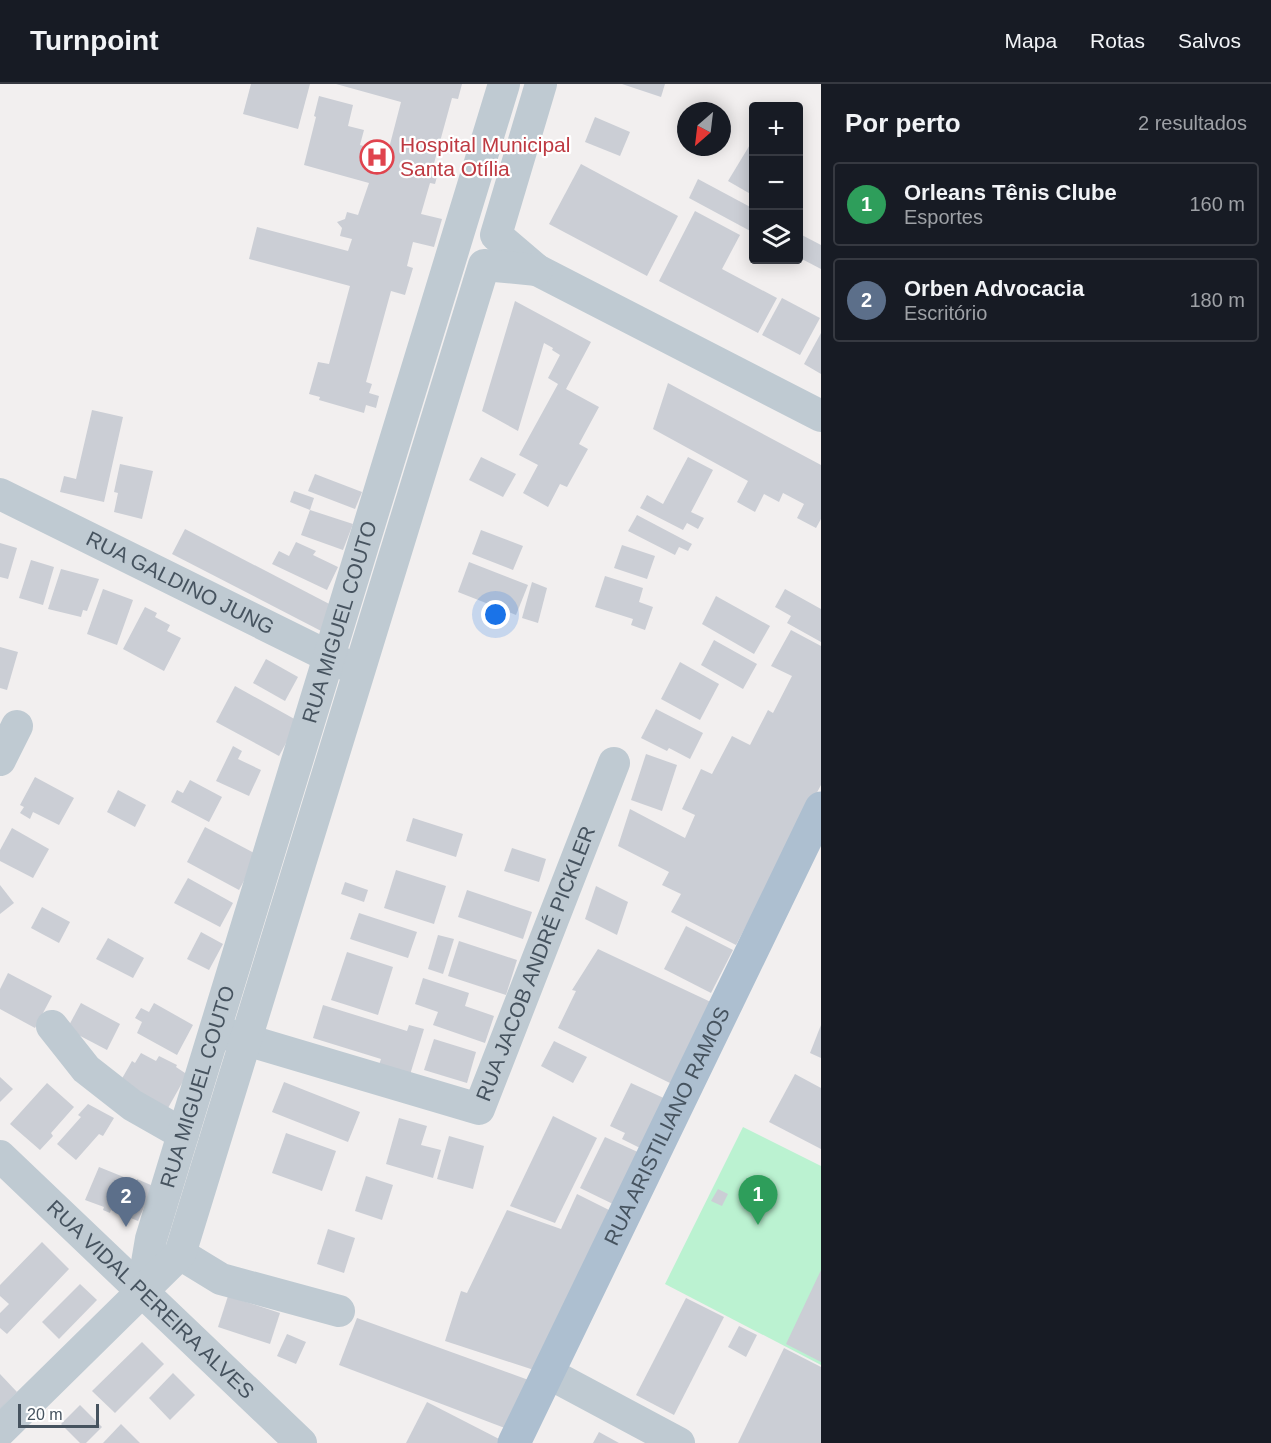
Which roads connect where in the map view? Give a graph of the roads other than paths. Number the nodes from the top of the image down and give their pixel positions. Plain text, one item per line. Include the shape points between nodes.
1 (504, 84) edge
2 (541, 84) edge
3 (496, 235) junction
4 (456, 239) junction
5 (484, 265) junction
6 (537, 270) junction
7 (821, 416) edge
8 (399, 428) junction
9 (431, 439) junction
10 (0, 494) edge
11 (329, 657) junction
12 (359, 671) junction
13 (17, 726) dead end
14 (0, 760) edge
15 (614, 763) dead end
16 (821, 808) edge
17 (821, 858) edge
18 (52, 1026) dead end
19 (214, 1031) junction
20 (246, 1040) junction
21 (183, 1134) junction
22 (0, 1156) edge
23 (180, 1254) junction
24 (142, 1292) junction
25 (339, 1311) dead end
26 (557, 1378) junction
27 (0, 1431) edge
28 (300, 1443) edge
29 (514, 1443) edge
30 (538, 1443) edge
31 (679, 1443) edge

1 - 4 street, RUA MIGUEL COUTO
2 - 3 street
3 - 4 street via 485,225 471,224
3 - 5 street via 495,256
3 - 6 street
4 - 5 street via 457,252 465,263
4 - 8 street, RUA MIGUEL COUTO
5 - 6 street
5 - 9 street, RUA MIGUEL COUTO
6 - 7 street
8 - 9 street
8 - 11 street, RUA MIGUEL COUTO
9 - 12 street, RUA MIGUEL COUTO
10 - 11 street, RUA GALDINO JUNG
11 - 12 street, RUA GALDINO JUNG
11 - 19 street, RUA MIGUEL COUTO
12 - 20 street, RUA MIGUEL COUTO
13 - 14 street
15 - 20 street, RUA JACOB ANDRÉ PICKLER via 479,1109
16 - 26 main road, RUA ARISTILIANO RAMOS
17 - 26 main road, RUA ARISTILIANO RAMOS
18 - 21 street via 86,1069 132,1105
19 - 20 street, RUA JACOB ANDRÉ PICKLER
19 - 21 street, RUA MIGUEL COUTO
20 - 23 street, RUA MIGUEL COUTO
21 - 24 street, RUA MIGUEL COUTO via 151,1239
22 - 24 street, RUA VIDAL PEREIRA ALVES
23 - 24 street, RUA MIGUEL COUTO
23 - 25 street via 221,1279
24 - 27 street
24 - 28 street, RUA VIDAL PEREIRA ALVES
26 - 29 main road, RUA ARISTILIANO RAMOS
26 - 30 main road, RUA ARISTILIANO RAMOS
26 - 31 street

